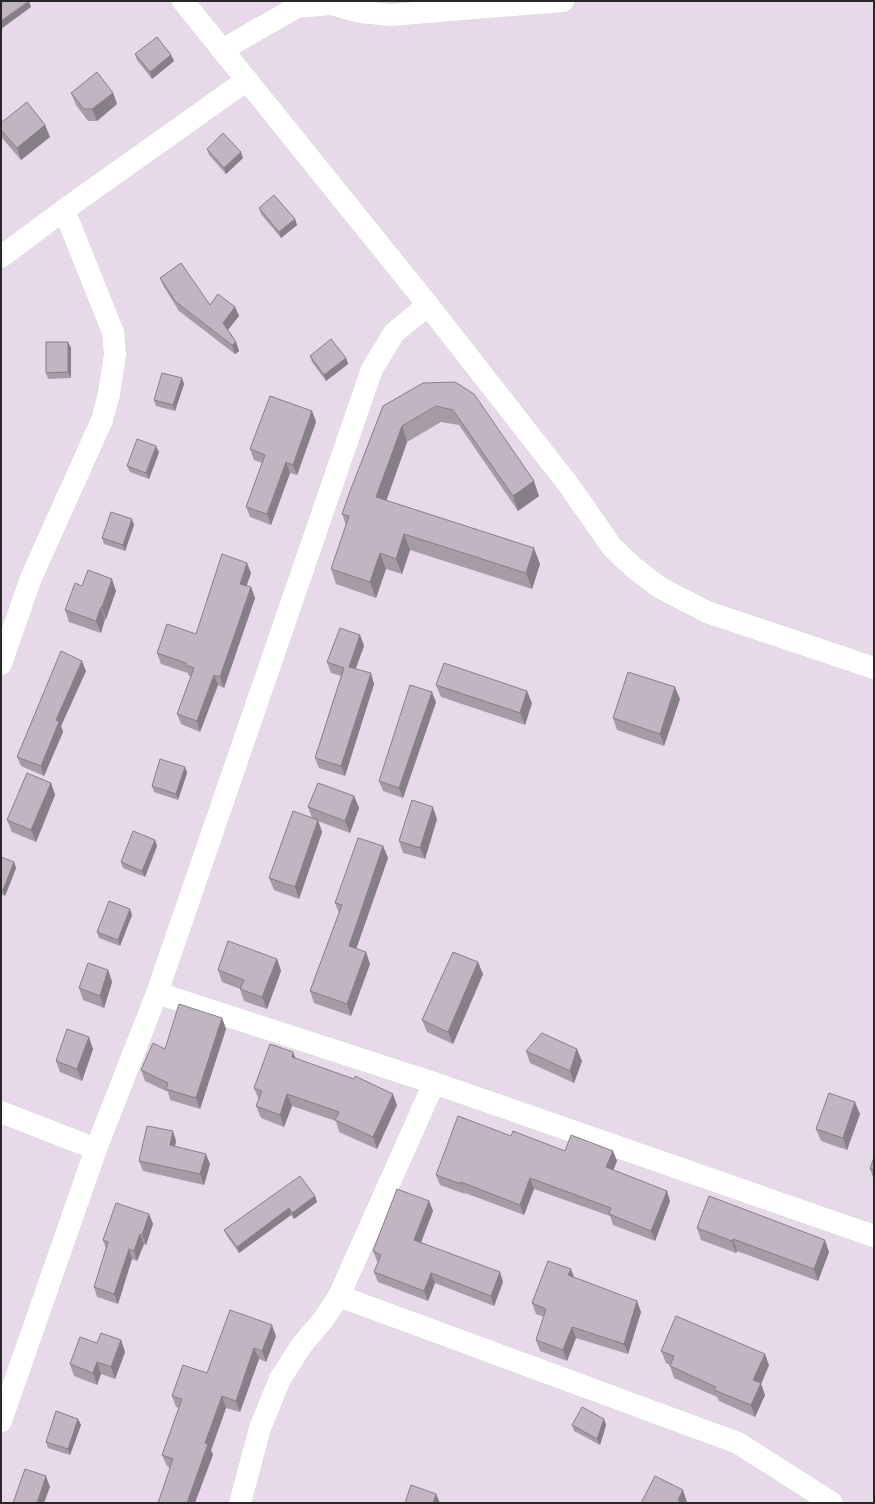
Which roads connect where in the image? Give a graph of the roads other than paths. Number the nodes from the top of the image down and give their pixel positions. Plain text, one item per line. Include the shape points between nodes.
1 (183, 1) edge
2 (563, 1) edge
3 (222, 50) junction
4 (247, 80) junction
5 (64, 210) junction
6 (1, 257) edge
7 (428, 305) junction
8 (1, 664) edge
9 (874, 668) edge
10 (157, 993) junction
11 (434, 1083) junction
12 (1, 1112) edge
13 (96, 1149) junction
14 (874, 1236) edge
15 (339, 1296) junction
16 (1, 1421) edge
17 (240, 1503) edge
18 (832, 1503) edge

1 - 3 street
2 - 3 street via 391,14 360,12 331,4 297,7
3 - 4 street
4 - 5 street
4 - 7 street
5 - 6 street
5 - 8 street via 113,332 115,354 102,420 31,578
7 - 9 street via 568,484 612,547 633,567 659,587 707,612
7 - 10 street via 394,333 372,369
10 - 11 street
10 - 13 street
11 - 14 street
11 - 15 street
12 - 13 street
13 - 16 street
15 - 17 street via 301,1346 280,1380 260,1428
15 - 18 street via 738,1444

